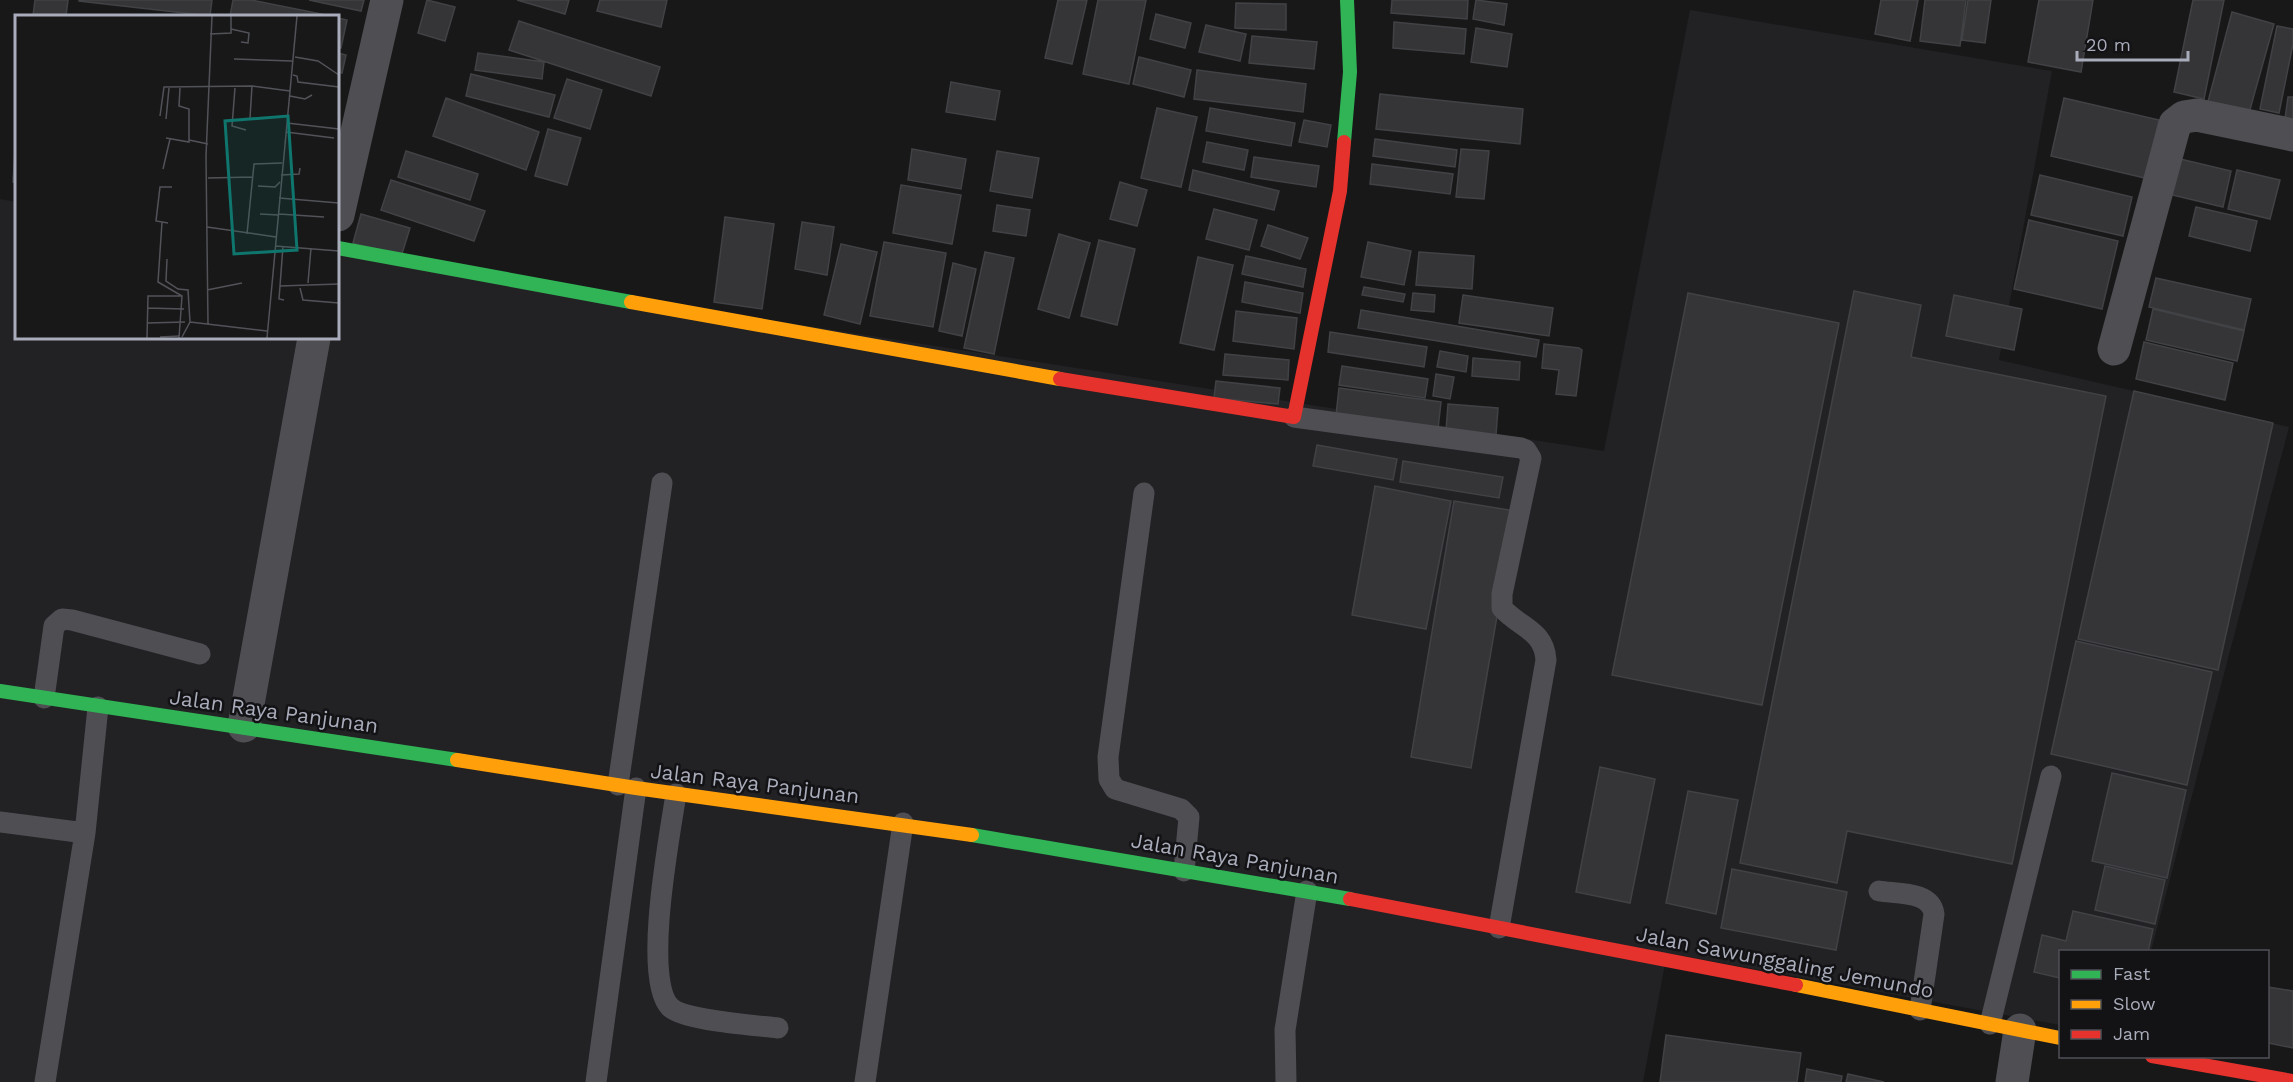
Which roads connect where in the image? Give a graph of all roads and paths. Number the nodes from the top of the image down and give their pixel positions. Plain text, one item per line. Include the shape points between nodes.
1 (387, 0) edge
2 (1347, 0) edge
3 (2293, 135) edge
4 (339, 211) edge
5 (339, 248) edge
6 (314, 339) edge
7 (2114, 350) dead end
8 (1294, 417) junction
9 (662, 483) dead end
10 (1144, 493) dead end
11 (200, 654) dead end
12 (0, 691) edge
13 (44, 698) junction
14 (97, 716) junction
15 (244, 726) junction
16 (2051, 776) dead end
17 (627, 787) junction
18 (676, 794) junction
19 (0, 822) edge
20 (903, 823) junction
21 (85, 833) junction
22 (1184, 871) junction
23 (1306, 891) junction
24 (1879, 891) dead end
25 (1501, 928) junction
26 (1920, 1010) junction
27 (2005, 1027) junction
28 (778, 1028) dead end
29 (2059, 1038) edge
30 (2170, 1070) edge
31 (2293, 1081) edge
32 (45, 1082) edge
33 (597, 1082) edge
34 (865, 1082) edge
35 (1286, 1082) edge
36 (2012, 1082) edge

1 - 4 street
2 - 8 main road via 1350,72 1340,191
3 - 7 street via 2197,115 2184,117 2175,124
5 - 8 main road via 944,360
6 - 15 street
8 - 25 lane via 1521,448 1531,458 1502,608 1539,638 1545,646 1546,660
9 - 17 lane
10 - 22 lane via 1108,757 1109,779 1115,789 1181,809 1189,817
11 - 13 lane via 62,620 54,626
12 - 13 main road, Jalan Raya Panjunan
13 - 14 main road, Jalan Raya Panjunan
14 - 15 main road, Jalan Raya Panjunan
14 - 21 lane
15 - 17 main road, Jalan Raya Panjunan
16 - 27 lane
17 - 18 main road, Jalan Raya Panjunan
17 - 33 lane via 634,814
18 - 20 main road, Jalan Raya Panjunan
18 - 28 lane via 658,922 659,989 670,1007 683,1015
19 - 21 lane
20 - 22 main road, Jalan Raya Panjunan
20 - 34 lane
21 - 32 lane
22 - 23 main road, Jalan Raya Panjunan
23 - 25 main road, Jalan Raya Panjunan
23 - 35 lane via 1285,1030
24 - 26 lane via 1927,898 1933,905
25 - 26 main road, Jalan Sawunggaling Jemundo
26 - 27 main road, Jalan Sawunggaling Jemundo
27 - 29 main road, Jalan Sawunggaling Jemundo
27 - 36 street
30 - 31 main road

